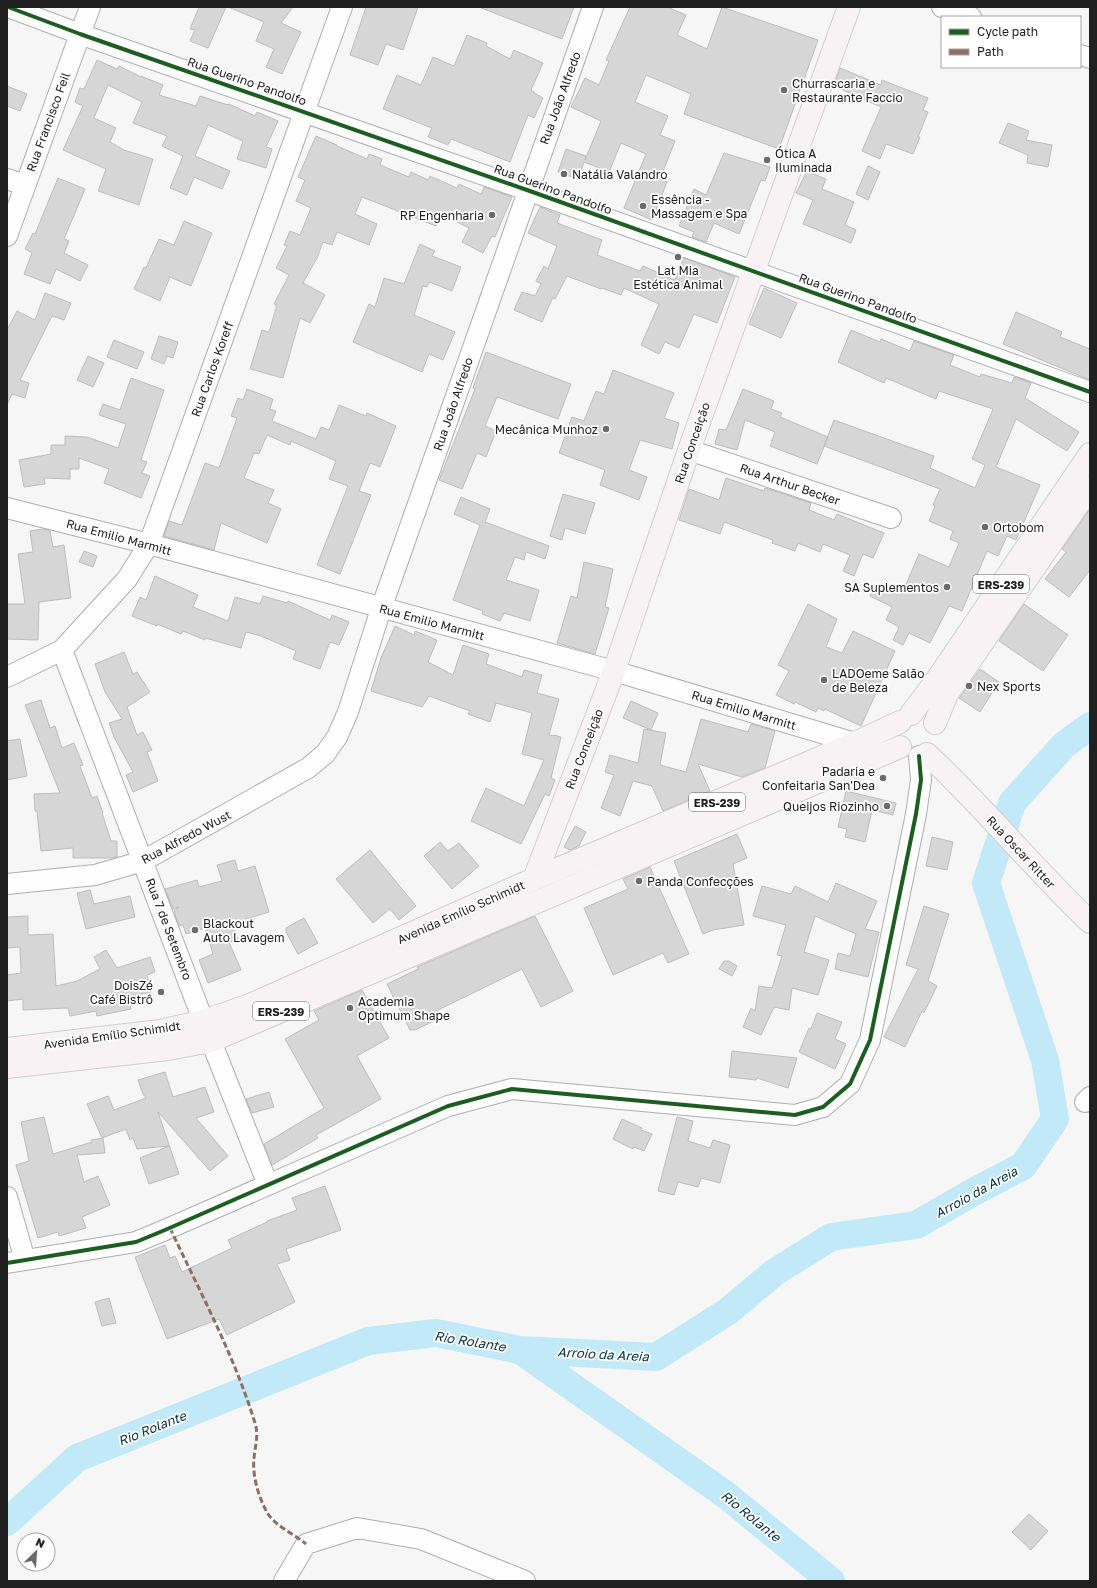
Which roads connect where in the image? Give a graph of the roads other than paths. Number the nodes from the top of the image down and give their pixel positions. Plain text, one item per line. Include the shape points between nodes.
1 (8, 7) edge
2 (90, 7) edge
3 (342, 7) edge
4 (592, 7) edge
5 (849, 7) edge
6 (942, 7) edge
7 (968, 16) edge
8 (80, 34) junction
9 (305, 112) junction
10 (16, 182) edge
11 (527, 190) junction
12 (7, 236) edge
13 (754, 272) junction
14 (1090, 392) edge
15 (689, 450) junction
16 (1090, 454) edge
17 (1090, 487) edge
18 (7, 508) edge
19 (891, 518) dead end
20 (149, 544) junction
21 (381, 609) junction
22 (62, 650) junction
23 (614, 671) junction
24 (7, 677) edge
25 (905, 718) junction
26 (855, 743) junction
27 (924, 745) junction
28 (287, 781) joint
29 (749, 800) junction
30 (143, 862) junction
31 (534, 879) junction
32 (7, 884) edge
33 (541, 900) junction
34 (1090, 922) edge
35 (208, 1031) junction
36 (7, 1049) edge
37 (7, 1067) edge
38 (268, 1185) junction
39 (7, 1197) edge
40 (16, 1262) edge
41 (284, 1581) edge
42 (525, 1581) edge

1 - 8 street, Rua Guerino Pandolfo
2 - 8 street, Rua Francisco Feil
3 - 9 street, Rua Carlos Koreff
4 - 11 street, Rua João Alfredo
5 - 13 main road, Rua Conceição
6 - 7 street
8 - 9 street, Rua Guerino Pandolfo
8 - 10 street, Rua Francisco Feil
9 - 11 street, Rua Guerino Pandolfo
9 - 20 street, Rua Carlos Koreff
10 - 12 street, Rua Francisco Feil
11 - 13 street, Rua Guerino Pandolfo
11 - 21 street, Rua João Alfredo
13 - 14 street, Rua Guerino Pandolfo
13 - 15 main road, Rua Conceição
15 - 19 street, Rua Arthur Becker
15 - 23 main road, Rua Conceição
16 - 25 main road, ERS-239 via 936,681
17 - 27 main road, ERS-239 via 947,694
18 - 20 street, Rua Emilio Marmitt
20 - 21 street, Rua Emilio Marmitt
20 - 22 street, Rua Carlos Koreff via 127,579
21 - 23 street, Rua Emilio Marmitt
21 - 28 street, Rua João Alfredo via 348,712 337,737 325,754
22 - 24 street, Rua Carlos Koreff
22 - 30 street, Rua 7 de Setembro
23 - 26 street, Rua Emilio Marmitt
23 - 31 main road, Rua Conceição
25 - 26 main road, Avenida Emílio Schimidt / ERS-239
25 - 27 main road via 896,734
25 - 27 main road via 918,713 931,718
26 - 29 main road, Avenida Emílio Schimidt / ERS-239
27 - 29 main road, Avenida Emílio Schimidt / ERS-239
27 - 34 main road, Rua Oscar Ritter via 1059,892
27 - 38 street via 916,814 870,1040 850,1084 823,1107 795,1115 512,1089 448,1106
28 - 30 street, Rua Alfredo Wust
29 - 31 main road, Avenida Emílio Schimidt / ERS-239
29 - 33 main road, Avenida Emílio Schimidt / ERS-239
30 - 32 street, Rua Alfredo Wust via 94,874
30 - 35 street, Rua 7 de Setembro
31 - 33 main road
31 - 35 main road, Avenida Emílio Schimidt / ERS-239 via 250,1005
33 - 35 main road, Avenida Emílio Schimidt / ERS-239
35 - 36 main road, Avenida Emílio Schimidt / ERS-239 via 160,1031
35 - 37 main road, Avenida Emílio Schimidt / ERS-239 via 168,1049
35 - 38 street, Rua 7 de Setembro
38 - 40 street via 136,1242
39 - 40 street
41 - 42 street via 306,1544 357,1528 421,1539

